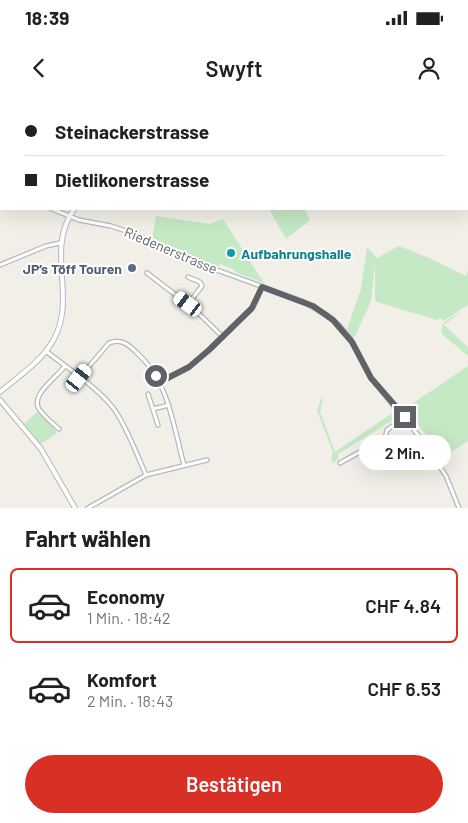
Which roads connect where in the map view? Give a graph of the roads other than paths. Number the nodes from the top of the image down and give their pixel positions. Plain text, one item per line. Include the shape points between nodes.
1 (54, 210) edge
2 (73, 210) edge
3 (69, 217) junction
4 (60, 243) junction
5 (0, 265) edge
6 (147, 274) dead end
7 (188, 277) dead end
8 (262, 287) junction
9 (188, 304) junction
10 (223, 337) junction
11 (46, 352) junction
12 (64, 366) junction
13 (79, 378) junction
14 (160, 382) junction
15 (0, 392) edge
16 (148, 394) dead end
17 (0, 400) edge
18 (169, 406) junction
19 (153, 409) junction
20 (405, 417) junction
21 (158, 425) dead end
22 (59, 429) dead end
23 (208, 460) dead end
24 (340, 463) dead end
25 (184, 465) junction
26 (146, 475) junction
27 (75, 508) edge
28 (88, 508) edge
29 (459, 508) edge

1 - 3 street, Riedenerstrasse
2 - 3 street
3 - 4 street
3 - 8 street, Riedenerstrasse via 128,231 181,257
4 - 5 street
4 - 11 street via 63,311 57,332
6 - 9 street
7 - 9 street via 202,286
8 - 10 street via 254,305
8 - 20 street, Riedenerstrasse via 313,306 333,320 352,342 371,378
9 - 10 street
10 - 14 street via 194,363
11 - 12 street
11 - 15 street
12 - 13 street
12 - 22 street via 40,393 37,401 39,408
13 - 14 street via 105,346 117,341 140,355
13 - 26 street via 102,396 116,413
14 - 18 street
16 - 19 street
17 - 27 street via 41,449
18 - 19 street
18 - 25 street
19 - 21 street
20 - 24 street via 387,430 385,438
20 - 29 street, Riedenerstrasse via 446,476
23 - 25 street
25 - 26 street
26 - 28 street

